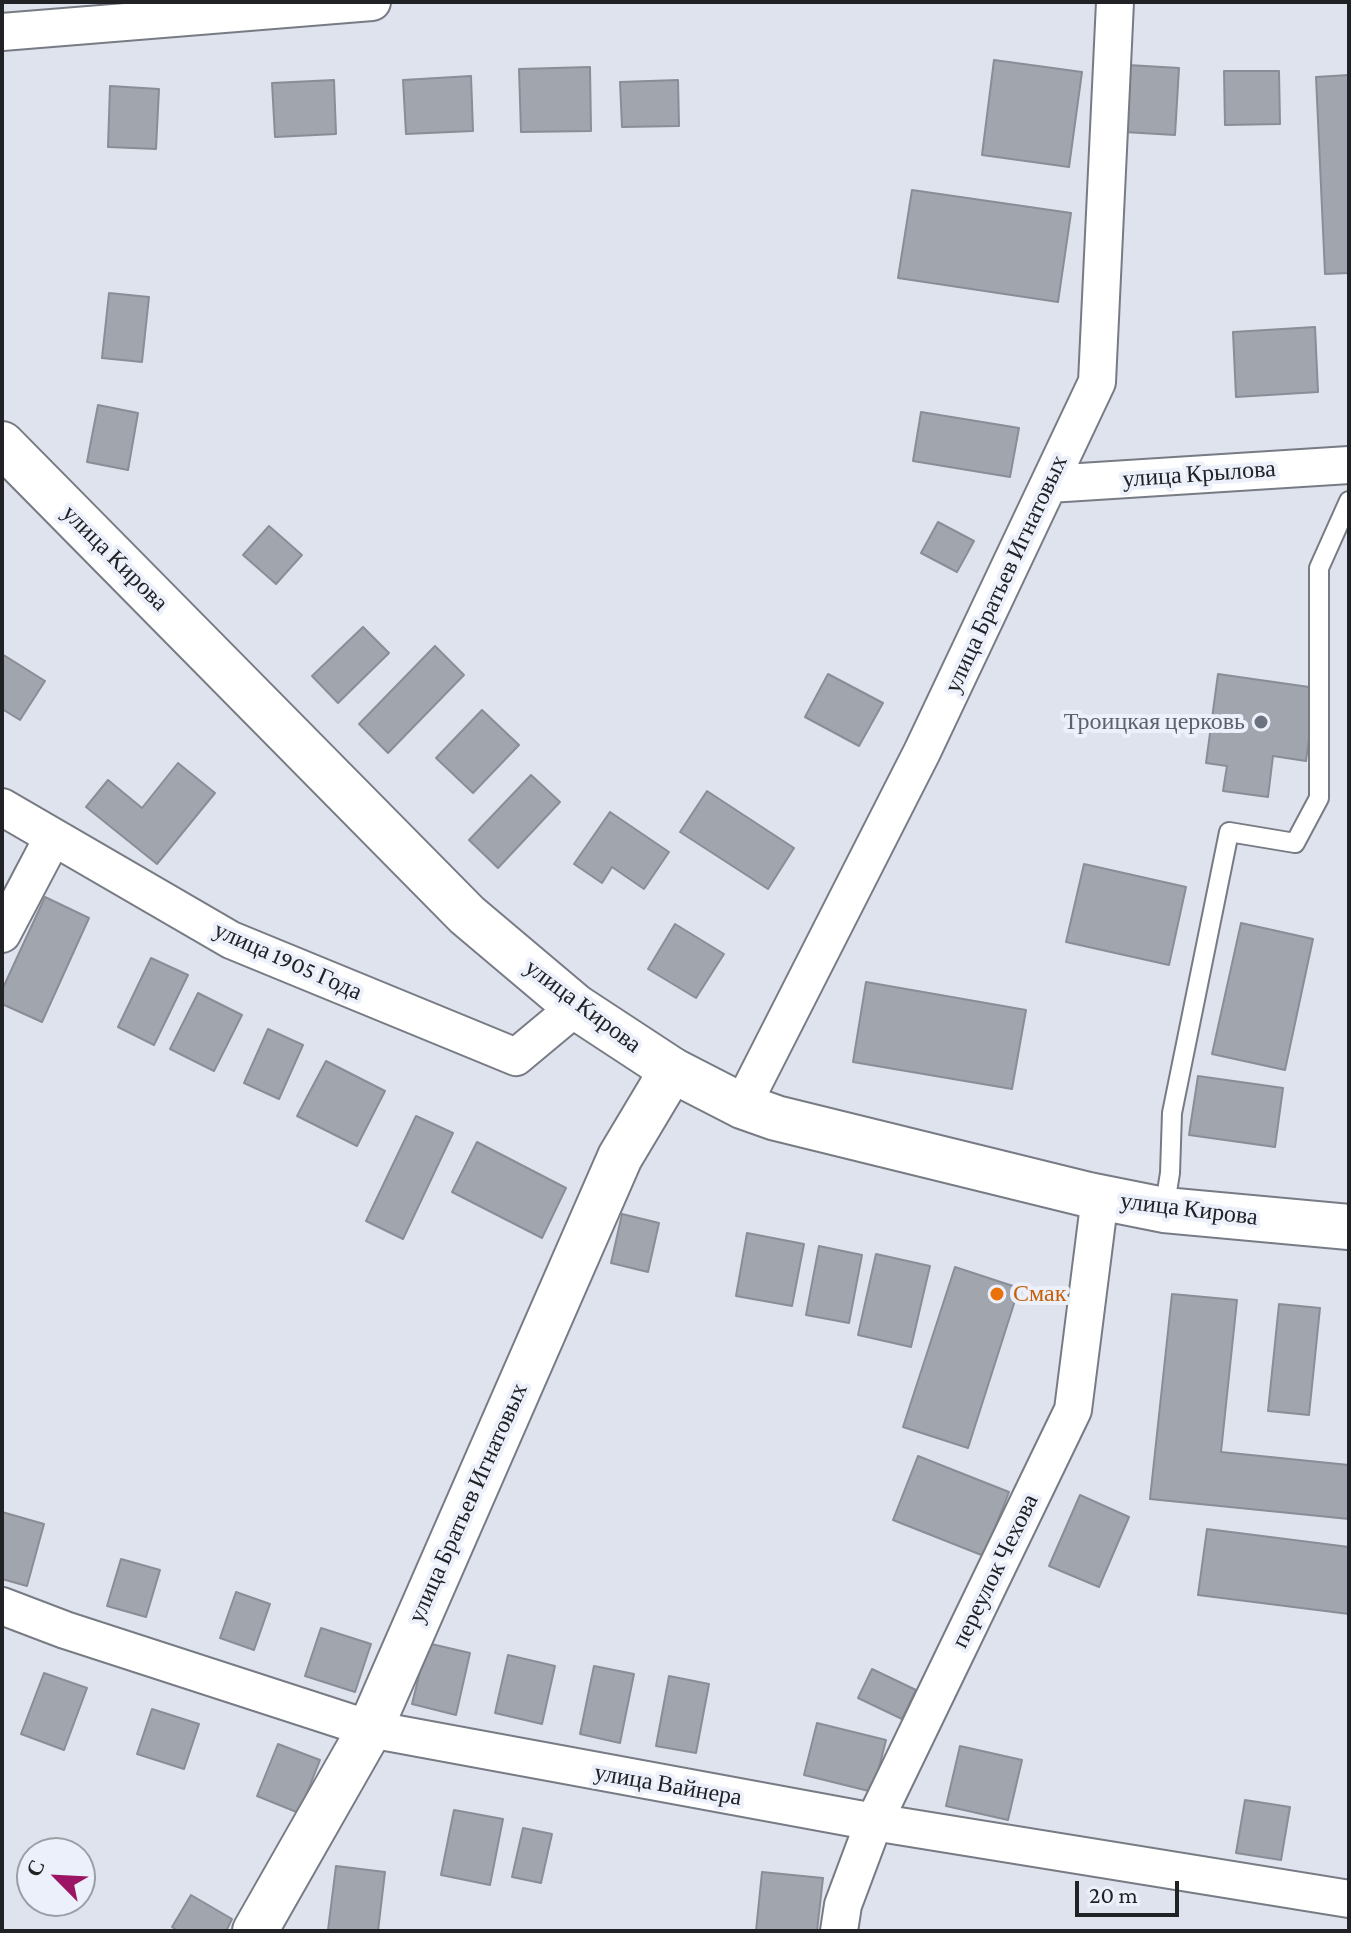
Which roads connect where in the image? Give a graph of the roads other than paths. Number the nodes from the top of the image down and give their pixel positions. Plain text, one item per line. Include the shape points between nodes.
1 (372, 2) edge
2 (1115, 2) edge
3 (91, 12) edge
4 (2, 32) edge
5 (2, 444) edge
6 (1349, 465) edge
7 (1049, 484) junction
8 (1349, 501) edge
9 (2, 807) edge
10 (53, 837) junction
11 (2, 934) edge
12 (576, 1007) junction
13 (672, 1070) junction
14 (742, 1106) junction
15 (1100, 1197) junction
16 (1164, 1210) junction
17 (1349, 1227) edge
18 (2, 1606) edge
19 (370, 1729) junction
20 (874, 1822) junction
21 (1349, 1899) edge
22 (255, 1931) edge
23 (839, 1931) edge

1 - 3 street
2 - 7 street, улица Братьев Игнатовых via 1097,382
3 - 4 street
5 - 12 main road, улица Кирова via 467,915
6 - 7 street, улица Крылова
7 - 14 street, улица Братьев Игнатовых via 922,752
8 - 16 lane via 1319,568 1319,798 1295,843 1229,832 1172,1113
9 - 10 street, улица 1905 Года
10 - 11 street
10 - 12 street, улица 1905 Года via 231,940 516,1057
12 - 13 main road, улица Кирова
13 - 14 main road, улица Кирова
13 - 19 main road, улица Братьев Игнатовых via 620,1157
14 - 15 main road, улица Кирова
15 - 16 main road, улица Кирова
15 - 20 street, переулок Чехова via 1073,1410
16 - 17 main road, улица Кирова
18 - 19 street, улица Вайнера
19 - 20 street, улица Вайнера
19 - 22 main road, улица Братьев Игнатовых
20 - 21 street, улица Вайнера
20 - 23 street, переулок Чехова via 843,1905

